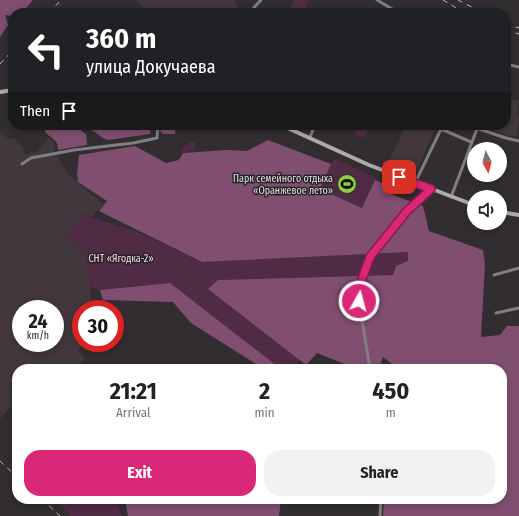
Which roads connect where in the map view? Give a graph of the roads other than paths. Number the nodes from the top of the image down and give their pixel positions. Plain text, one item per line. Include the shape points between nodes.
1 (261, 0) edge
2 (377, 0) edge
3 (254, 8) edge
4 (389, 8) edge
5 (158, 130) edge
6 (293, 130) edge
7 (313, 130) edge
8 (441, 130) joint
9 (479, 130) joint
10 (310, 137) junction
11 (519, 141) edge
12 (471, 142) joint
13 (467, 152) edge
14 (22, 164) dead end
15 (415, 183) junction
16 (431, 189) junction
17 (450, 197) junction
18 (467, 203) edge
19 (507, 213) edge
20 (519, 215) edge
21 (519, 268) edge
22 (494, 274) dead end
23 (519, 308) edge
24 (496, 313) dead end
25 (369, 364) edge
26 (381, 504) edge
27 (380, 516) edge

1 - 3 street
2 - 4 street
5 - 14 street via 157,138 31,158
6 - 10 main road
7 - 10 street
8 - 12 street
8 - 15 street
9 - 11 street
9 - 12 street
10 - 15 main road via 361,162
13 - 17 street
15 - 16 main road
16 - 17 main road
16 - 25 street via 407,211 373,252 365,268 359,301
17 - 18 main road
19 - 20 main road
21 - 22 street
23 - 24 street
26 - 27 street

